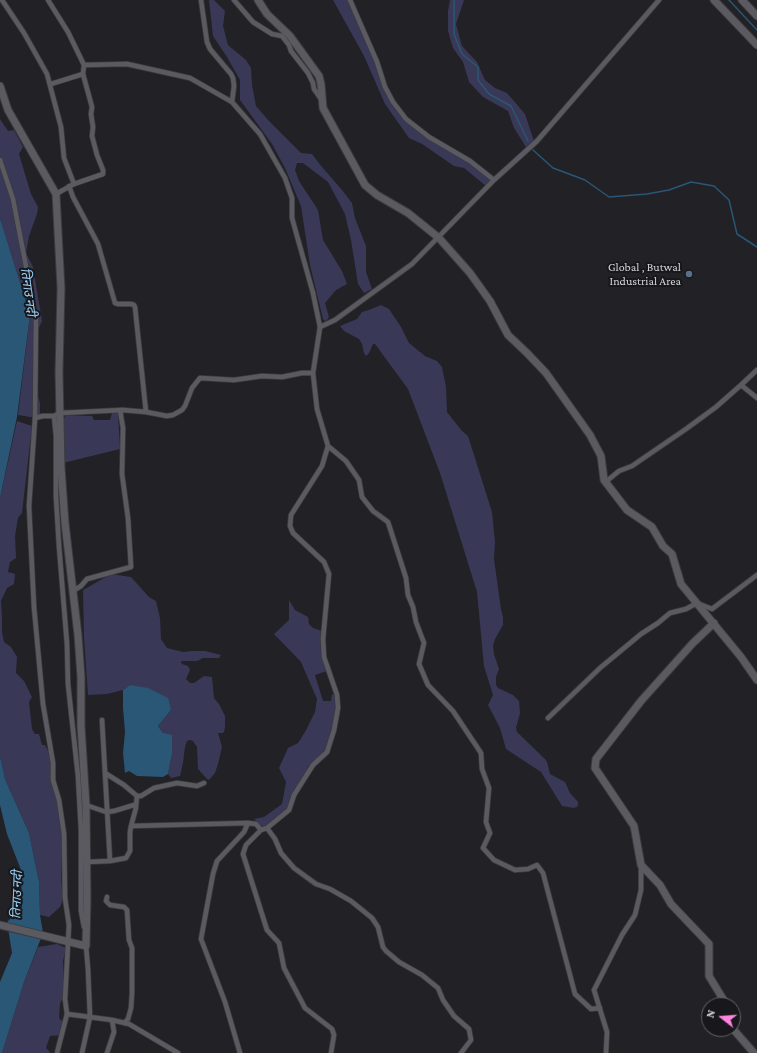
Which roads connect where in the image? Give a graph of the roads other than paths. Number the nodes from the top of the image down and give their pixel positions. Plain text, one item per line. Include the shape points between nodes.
1 (2, 0) edge
2 (48, 0) edge
3 (201, 0) edge
4 (234, 0) edge
5 (258, 0) edge
6 (350, 0) edge
7 (659, 0) edge
8 (714, 0) edge
9 (742, 0) edge
10 (757, 16) edge
11 (757, 45) edge
12 (84, 65) junction
13 (83, 74) junction
14 (50, 84) junction
15 (0, 86) edge
16 (322, 100) junction
17 (232, 102) junction
18 (0, 160) edge
19 (494, 180) junction
20 (71, 185) junction
21 (56, 194) junction
22 (439, 238) junction
23 (320, 327) junction
24 (757, 370) edge
25 (313, 373) junction
26 (741, 385) junction
27 (757, 398) edge
28 (120, 410) junction
29 (146, 412) junction
30 (57, 415) junction
31 (35, 418) junction
32 (328, 446) junction
33 (604, 480) junction
34 (757, 576) edge
35 (73, 591) junction
36 (697, 603) junction
37 (714, 623) junction
38 (757, 680) edge
39 (548, 718) dead end
40 (102, 720) dead end
41 (105, 773) junction
42 (204, 783) dead end
43 (137, 796) junction
44 (86, 805) junction
45 (136, 806) junction
46 (106, 812) junction
47 (248, 823) junction
48 (131, 826) junction
49 (267, 828) junction
50 (261, 830) junction
51 (110, 861) junction
52 (86, 862) junction
53 (641, 865) junction
54 (107, 897) dead end
55 (0, 925) edge
56 (86, 928) junction
57 (67, 942) junction
58 (86, 946) junction
59 (722, 997) edge
60 (600, 1008) junction
61 (66, 1014) junction
62 (90, 1017) junction
63 (112, 1020) junction
64 (124, 1023) junction
65 (740, 1037) edge
66 (57, 1053) edge
67 (82, 1053) edge
68 (107, 1053) edge
69 (178, 1053) edge
70 (240, 1053) edge
71 (331, 1053) edge
72 (461, 1053) edge
73 (606, 1053) edge
74 (754, 1053) edge

1 - 14 street via 24,33
2 - 12 street
3 - 17 street via 207,42 233,78
4 - 16 street via 253,22 272,34 282,36 308,73 314,89
5 - 16 street via 267,14 290,36 319,76
6 - 19 street via 372,48 385,87 406,119
7 - 19 street via 547,131
8 - 11 street
9 - 10 street
12 - 13 street
12 - 17 street via 127,64 190,78
13 - 14 street
13 - 20 street via 92,107 92,136 103,174
14 - 20 street via 61,127 64,158
15 - 21 street via 8,110
16 - 22 street via 323,108 365,184
17 - 23 street via 260,134 285,178 292,198 292,218 314,293
18 - 31 street via 13,199 36,318
19 - 22 street
20 - 21 street
20 - 29 street via 73,197 98,244 115,303 131,304 135,307
21 - 30 street via 61,288
22 - 23 street via 412,264 335,320
22 - 33 street via 470,273 490,301 508,335 546,373 578,418 601,456
23 - 25 street
24 - 26 street
25 - 29 street via 234,380 203,377 195,382 185,406 177,414 166,416
25 - 32 street via 317,409
26 - 27 street
26 - 33 street via 716,408 686,429 632,466
28 - 29 street
28 - 30 street
28 - 35 street via 122,474 131,567 87,578
30 - 31 street
30 - 35 street
30 - 56 street via 56,497 68,651 68,684 78,776 81,911
31 - 57 street via 29,506 34,607 53,780 64,834 65,898 69,925
32 - 49 street via 322,466 291,515 290,526 293,533 324,562 329,574 323,639 324,657 337,695 338,708 327,752 313,765 294,795 289,810
32 - 60 street via 346,461 359,480 362,497 373,511 388,522 424,643 418,664 428,685 453,711 481,753 482,769 489,788 486,822 490,833 483,848 494,860 515,870 537,865 543,873 575,994 591,1009
33 - 36 street via 627,510 652,527 663,546 672,554 681,584
34 - 36 street via 712,609
35 - 44 street via 78,635
36 - 37 street
36 - 39 street via 670,613 641,634 600,668
37 - 38 street
37 - 53 street via 641,701 596,759 595,768 634,826
40 - 41 street
41 - 43 street
41 - 46 street
42 - 43 street via 197,786 176,783 154,788
43 - 45 street
44 - 46 street
44 - 52 street
45 - 46 street
45 - 48 street
46 - 51 street
47 - 48 street
47 - 50 street via 256,824
47 - 70 street via 244,832 217,861 201,939 225,1002
48 - 51 street via 130,851 126,858
49 - 50 street
49 - 72 street via 281,853 294,868 316,884 351,901 372,918 378,927 386,951 438,988 454,1016 469,1029 471,1040
50 - 71 street via 246,845 243,854 267,930 279,942 284,968 305,1008 332,1029 334,1035
51 - 52 street
52 - 56 street
53 - 59 street via 660,885 671,904 709,944 709,976
53 - 60 street via 641,890 635,915 594,990
54 - 64 street via 106,901 110,906 124,907 127,910 128,940 132,948 132,992 131,1008
55 - 57 street
56 - 58 street
57 - 58 street
57 - 61 street
58 - 62 street
60 - 73 street via 607,1032
61 - 62 street
61 - 66 street
62 - 63 street
62 - 67 street
63 - 64 street
63 - 68 street via 114,1032
64 - 69 street
65 - 74 street

